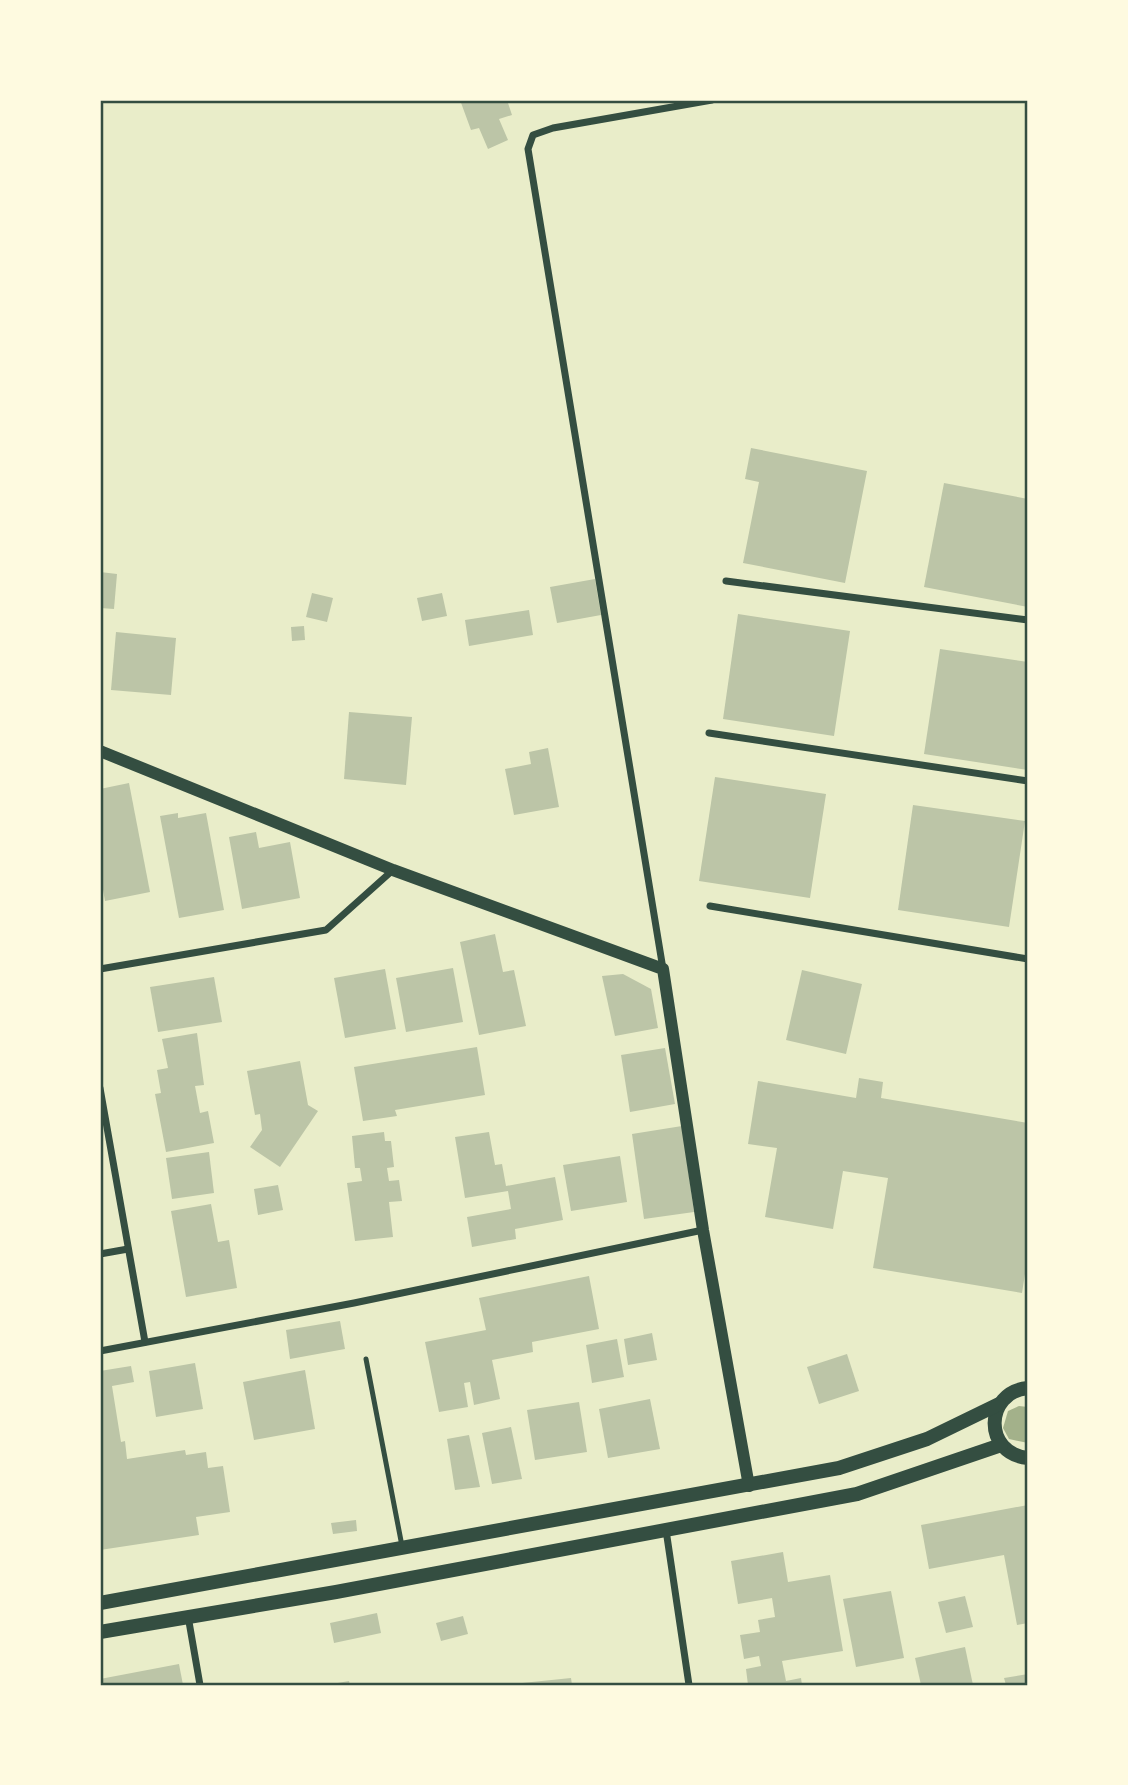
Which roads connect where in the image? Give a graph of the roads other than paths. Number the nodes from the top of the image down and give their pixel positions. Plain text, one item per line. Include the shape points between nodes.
1 (712, 100) edge
2 (726, 581) dead end
3 (1028, 620) edge
4 (709, 733) dead end
5 (100, 751) edge
6 (1028, 781) edge
7 (393, 870) junction
8 (710, 906) dead end
9 (1028, 959) edge
10 (663, 969) junction
11 (100, 970) edge
12 (100, 1088) edge
13 (703, 1230) junction
14 (128, 1249) junction
15 (100, 1254) edge
16 (145, 1342) junction
17 (100, 1351) edge
18 (366, 1359) dead end
19 (1028, 1388) edge
20 (999, 1404) junction
21 (1001, 1445) junction
22 (1028, 1458) edge
23 (750, 1486) junction
24 (666, 1529) junction
25 (402, 1549) junction
26 (100, 1603) edge
27 (188, 1615) junction
28 (100, 1632) edge
29 (200, 1685) edge
30 (690, 1685) edge

1 - 10 street via 534,135 528,149
2 - 3 street
4 - 6 street
5 - 7 street
7 - 10 street
7 - 11 street via 326,930
8 - 9 street
10 - 13 street
12 - 14 street
13 - 16 street
13 - 23 street
14 - 15 street
14 - 16 street
16 - 17 street
18 - 25 lane
19 - 20 main road via 1011,1392
20 - 21 main road via 993,1424
20 - 23 main road via 927,1439 860,1463
21 - 22 main road
21 - 24 main road via 857,1494
23 - 25 main road
24 - 27 main road via 336,1592
24 - 30 street
25 - 26 main road
27 - 28 main road
27 - 29 street

